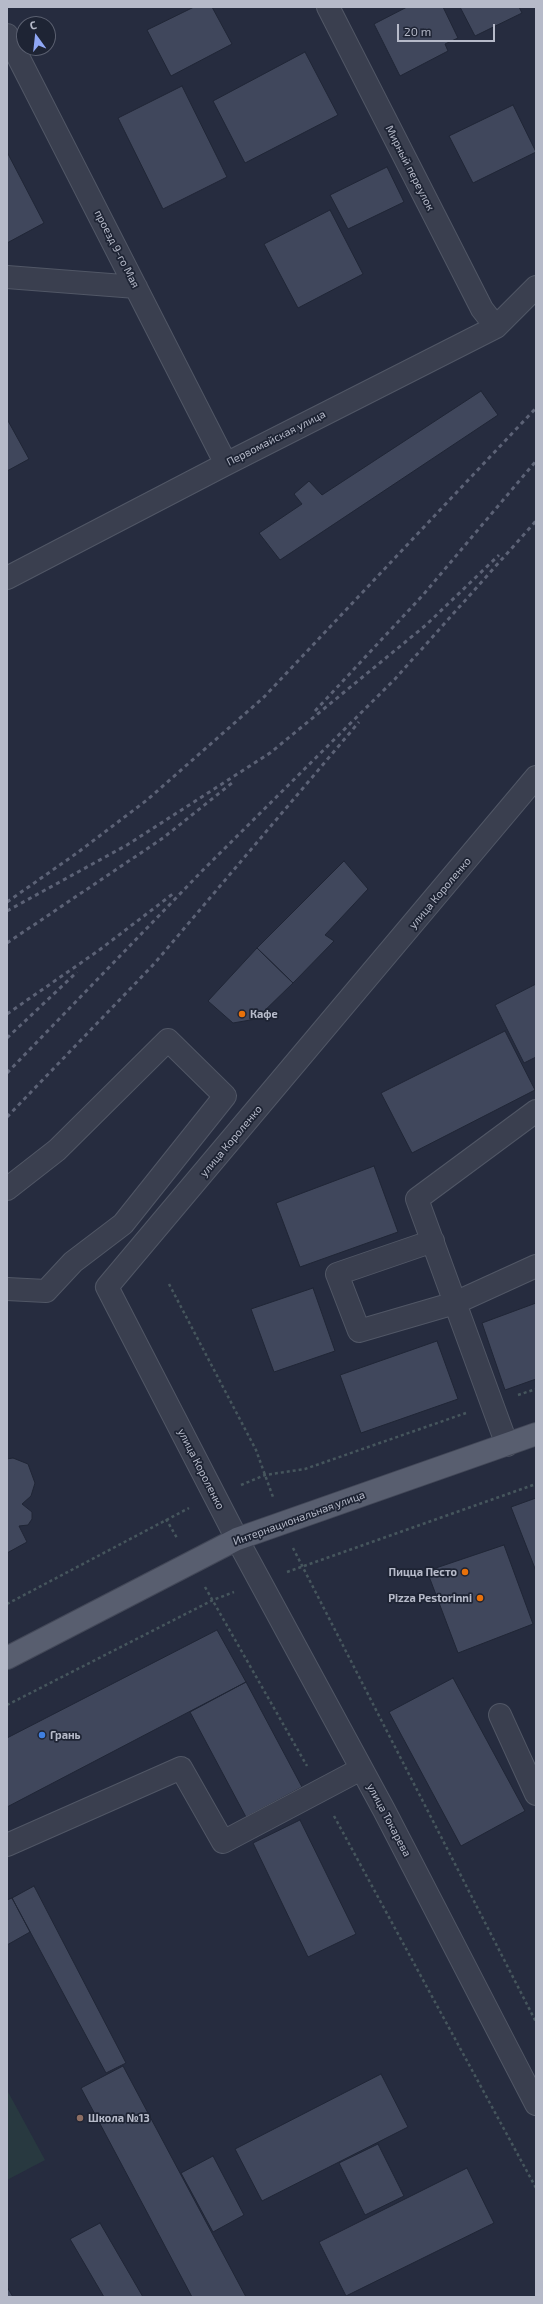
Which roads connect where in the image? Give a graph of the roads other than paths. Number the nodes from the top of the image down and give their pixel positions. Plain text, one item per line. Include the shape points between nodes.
1 (328, 7) edge
2 (7, 35) edge
3 (7, 277) edge
4 (136, 287) junction
5 (536, 287) edge
6 (496, 327) junction
7 (226, 464) junction
8 (7, 578) edge
9 (532, 786) edge
10 (536, 1111) edge
11 (7, 1189) edge
12 (433, 1242) junction
13 (536, 1266) edge
14 (7, 1289) edge
15 (455, 1303) junction
16 (536, 1434) edge
17 (507, 1444) junction
18 (237, 1539) junction
19 (7, 1658) edge
20 (500, 1715) dead end
21 (361, 1769) junction
22 (536, 1794) edge
23 (7, 1845) edge
24 (536, 2104) edge

1 - 6 street, Мирный переулок via 482,309
2 - 4 street, проезд 9-го Мая
3 - 4 street
4 - 7 street, проезд 9-го Мая
5 - 6 street, Первомайская улица
6 - 7 street, Первомайская улица
7 - 8 street, Первомайская улица
9 - 18 street, улица Короленко via 108,1287
10 - 12 street via 418,1199
11 - 14 street via 57,1150 168,1040 225,1096 123,1224 73,1262 46,1291
12 - 15 street
12 - 15 street via 337,1274 358,1331
13 - 15 street
15 - 17 street
16 - 17 main road, Интернациональная улица
17 - 18 main road, Интернациональная улица
18 - 19 main road, Интернациональная улица
18 - 21 street, улица Токарева
20 - 22 street
21 - 23 street via 223,1842 181,1768
21 - 24 street, улица Токарева

